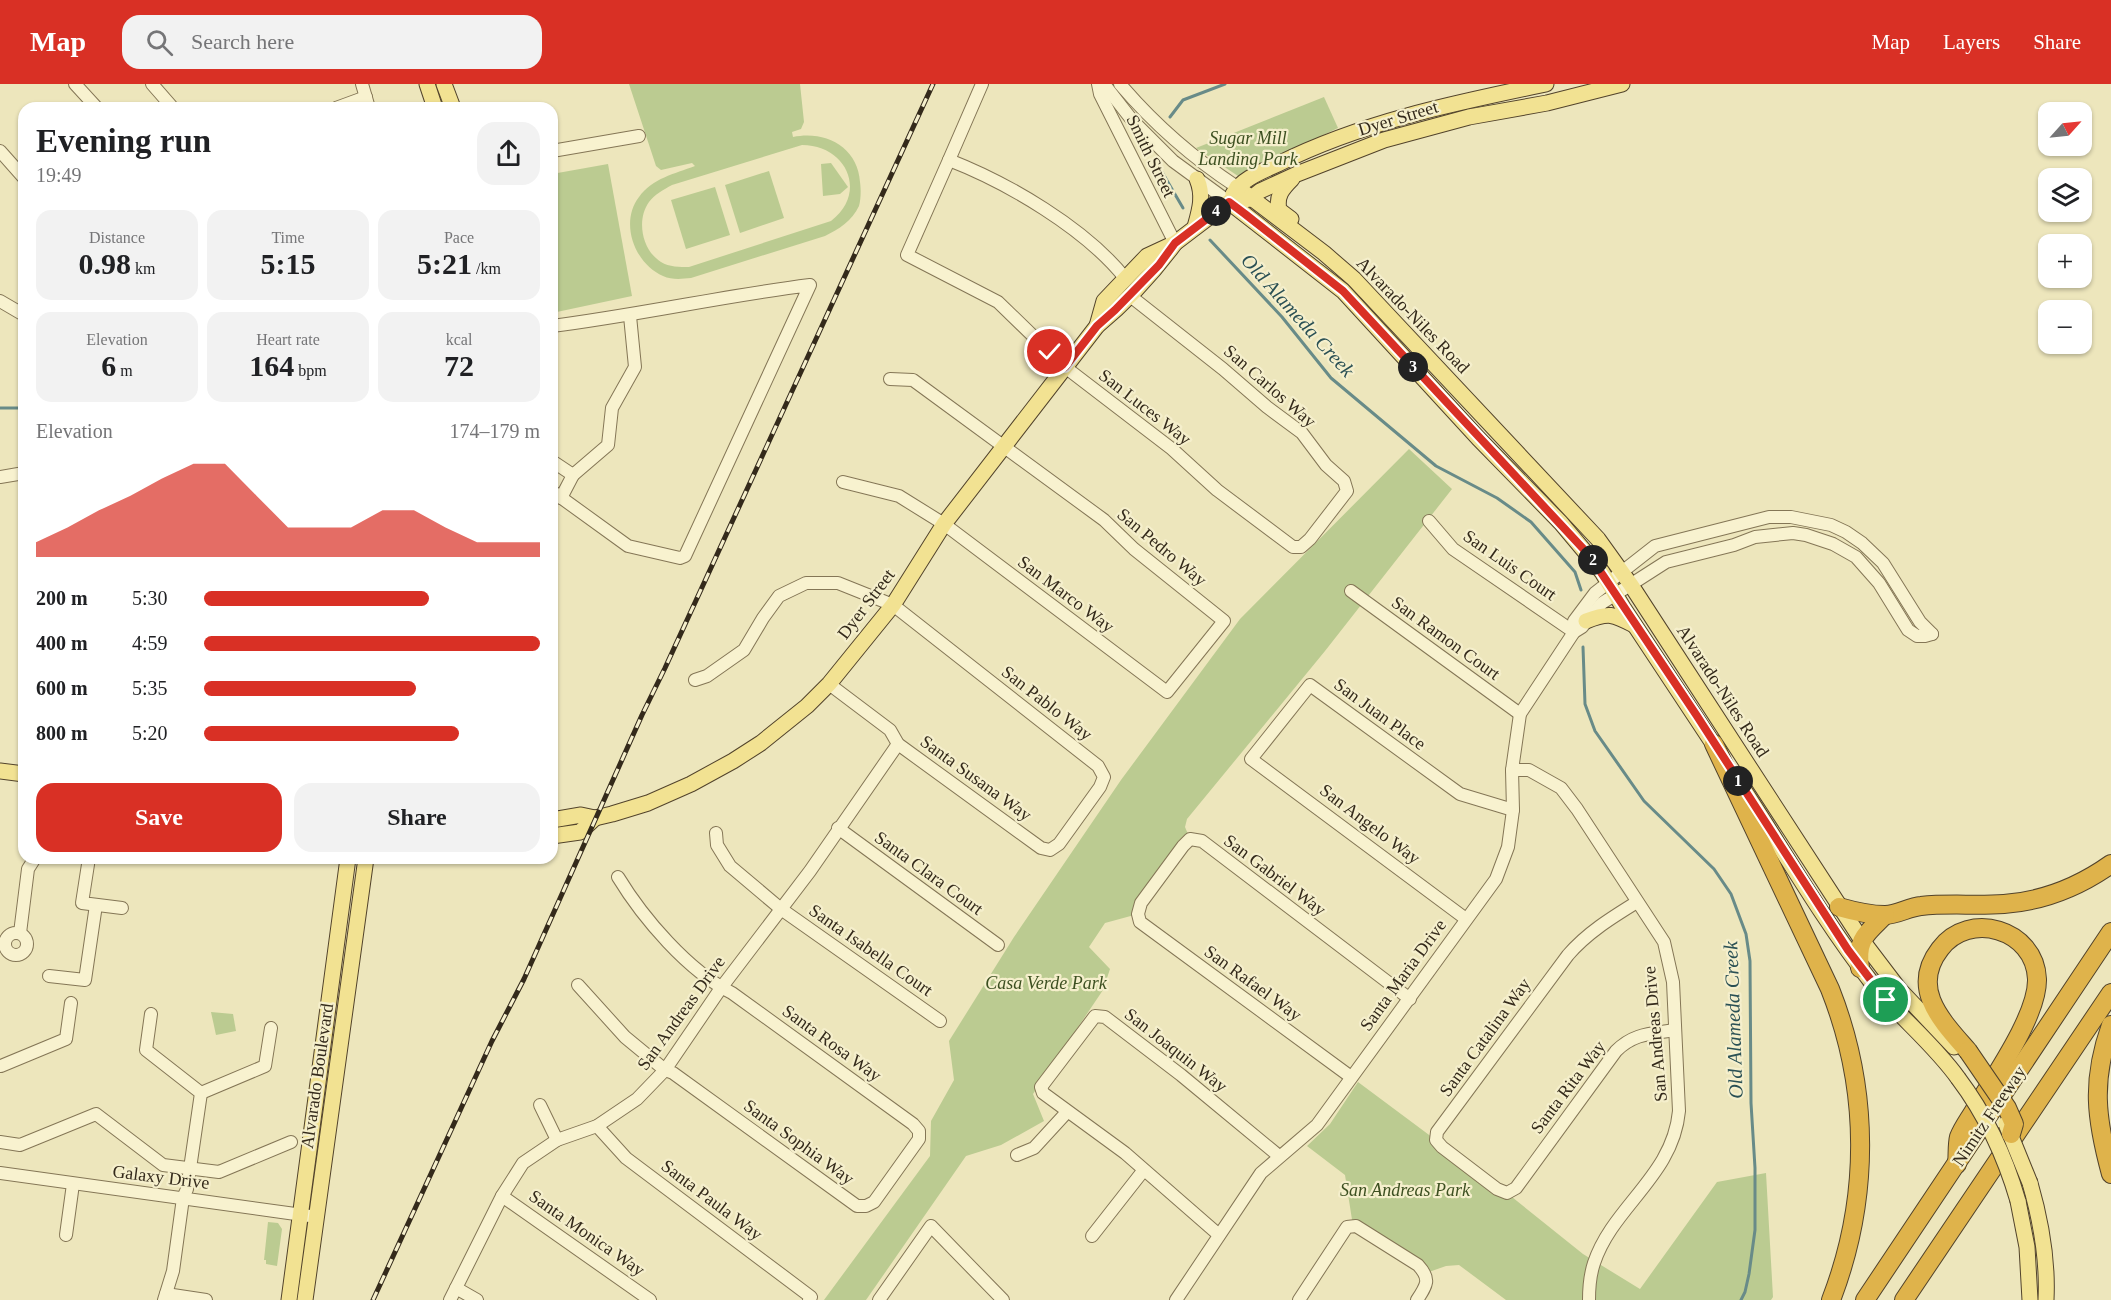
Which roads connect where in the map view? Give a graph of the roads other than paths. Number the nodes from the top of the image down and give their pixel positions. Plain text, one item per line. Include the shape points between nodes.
1 (75, 84) edge
2 (362, 84) edge
3 (428, 84) edge
4 (444, 84) edge
5 (982, 84) edge
6 (1098, 84) edge
7 (1104, 84) edge
8 (1120, 84) edge
9 (1546, 84) edge
10 (1622, 84) edge
11 (155, 85) edge
12 (92, 102) edge
13 (168, 102) edge
14 (367, 102) edge
15 (433, 102) edge
16 (451, 102) edge
17 (639, 136) dead end
18 (0, 151) edge
19 (558, 151) edge
20 (949, 160) junction
21 (18, 171) edge
22 (1297, 174) junction
23 (1197, 179) junction
24 (1237, 187) junction
25 (1250, 198) junction
26 (1229, 202) junction
27 (1195, 227) junction
28 (1175, 243) junction
29 (1324, 253) junction
30 (1125, 278) junction
31 (1129, 295) junction
32 (0, 301) edge
33 (18, 312) edge
34 (630, 316) junction
35 (558, 325) edge
36 (1097, 326) junction
37 (1065, 367) junction
38 (890, 379) dead end
39 (1004, 447) junction
40 (558, 465) edge
41 (18, 474) edge
42 (573, 475) junction
43 (0, 477) edge
44 (843, 482) dead end
45 (558, 493) edge
46 (558, 496) edge
47 (1429, 521) dead end
48 (944, 524) junction
49 (1301, 547) joint
50 (1622, 572) junction
51 (1631, 585) junction
52 (1612, 588) junction
53 (1351, 591) dead end
54 (892, 605) junction
55 (1587, 621) junction
56 (1635, 626) junction
57 (1574, 632) junction
58 (695, 680) dead end
59 (829, 684) junction
60 (1167, 692) joint
61 (1520, 714) junction
62 (898, 744) junction
63 (1714, 744) junction
64 (1251, 759) joint
65 (1512, 770) junction
66 (0, 771) edge
67 (18, 773) edge
68 (1513, 810) junction
69 (595, 818) junction
70 (558, 819) edge
71 (838, 828) junction
72 (716, 833) dead end
73 (558, 835) edge
74 (1050, 850) joint
75 (31, 864) edge
76 (88, 864) edge
77 (347, 864) edge
78 (365, 864) edge
79 (2111, 864) edge
80 (618, 877) dead end
81 (1637, 902) junction
82 (96, 905) junction
83 (1839, 907) junction
84 (122, 908) dead end
85 (781, 909) junction
86 (1138, 914) joint
87 (1885, 915) junction
88 (1466, 919) junction
89 (2111, 932) edge
90 (20, 933) dead end
91 (1861, 939) junction
92 (998, 945) dead end
93 (1860, 968) junction
94 (49, 976) dead end
95 (578, 985) dead end
96 (722, 988) junction
97 (2111, 993) edge
98 (1410, 999) junction
99 (71, 1003) dead end
100 (151, 1014) dead end
101 (940, 1021) dead end
102 (2111, 1025) edge
103 (271, 1028) dead end
104 (1675, 1030) junction
105 (1966, 1055) junction
106 (0, 1069) edge
107 (664, 1070) junction
108 (1351, 1077) junction
109 (201, 1093) junction
110 (540, 1105) dead end
111 (1067, 1112) junction
112 (597, 1126) junction
113 (919, 1131) joint
114 (2011, 1134) joint
115 (557, 1140) junction
116 (0, 1142) edge
117 (291, 1142) dead end
118 (1017, 1155) dead end
119 (1280, 1156) junction
120 (1957, 1164) junction
121 (190, 1168) junction
122 (1143, 1171) junction
123 (0, 1173) edge
124 (2111, 1174) edge
125 (73, 1184) junction
126 (1940, 1189) junction
127 (1508, 1193) joint
128 (502, 1196) junction
129 (183, 1198) junction
130 (300, 1214) junction
131 (317, 1217) junction
132 (66, 1235) dead end
133 (1219, 1235) junction
134 (1092, 1236) dead end
135 (456, 1288) junction
136 (165, 1297) edge
137 (810, 1298) edge
138 (206, 1300) edge
139 (289, 1300) edge
140 (305, 1300) edge
141 (450, 1300) edge
142 (477, 1300) edge
143 (650, 1300) edge
144 (879, 1300) edge
145 (1003, 1300) edge
146 (1176, 1300) edge
147 (1299, 1300) edge
148 (1417, 1300) edge
149 (1589, 1300) edge
150 (1831, 1300) edge
151 (1866, 1300) edge
152 (1878, 1300) edge
153 (1904, 1300) edge
154 (2030, 1300) edge
155 (2046, 1300) edge

1 - 12 street
2 - 14 street
3 - 15 main road
4 - 16 main road
5 - 20 street
6 - 28 street, Smith Street
7 - 23 street, Smith Street via 1132,120
8 - 24 street, Smith Street via 1143,111 1190,153
9 - 24 main road, Dyer Street via 1366,127 1302,152
10 - 22 main road, Dyer Street via 1468,117 1384,140
11 - 13 street
17 - 19 street
18 - 21 street
20 - 30 street via 1012,190 1072,228
20 - 37 street, San Luces Way via 907,255 998,302
22 - 25 main road, Dyer Street
22 - 29 main road via 1279,195 1279,210 1315,239
23 - 26 street, Smith Street
23 - 27 main road via 1202,200
24 - 25 main road, Alvarado-Niles Road
24 - 26 main road, Dyer Street
25 - 26 main road, Dyer Street
25 - 29 main road, Alvarado-Niles Road
26 - 27 main road, Dyer Street
26 - 52 main road, Alvarado-Niles Road via 1343,291 1561,523
27 - 28 main road, Dyer Street
28 - 30 main road, Dyer Street via 1147,256
28 - 31 main road, Dyer Street
29 - 50 main road, Alvarado-Niles Road via 1354,279 1554,491
30 - 36 main road, Dyer Street via 1104,301
31 - 36 main road, Dyer Street
31 - 49 street, San Carlos Way via 1302,433 1344,482 1347,491
32 - 33 street
34 - 35 street
34 - 42 street via 635,367 612,408 608,445
34 - 46 street via 810,285 688,552 680,558 628,546
36 - 37 main road, Dyer Street
37 - 39 main road, Dyer Street
37 - 49 street, San Luces Way via 1293,548
38 - 39 street via 913,380
39 - 48 main road, Dyer Street
39 - 60 street, San Pedro Way via 1104,520 1224,621
40 - 42 street
41 - 43 street
42 - 45 street
44 - 48 street, San Marco Way via 899,496
47 - 57 street, San Luis Court via 1453,549
48 - 54 main road, Dyer Street
48 - 60 street, San Marco Way
50 - 51 main road, Alvarado-Niles Road
50 - 51 street, Santa Maria Drive via 1655,546 1683,538 1769,517 1812,520 1846,532 1872,552 1932,634 1917,636 1908,630 1879,583 1856,557 1833,544 1793,532 1755,537 1666,562
50 - 52 street, Santa Maria Drive
51 - 52 street, Santa Maria Drive
51 - 83 main road, Alvarado-Niles Road
52 - 55 street, Santa Maria Drive
52 - 56 main road, Alvarado-Niles Road
52 - 57 street, Santa Maria Drive via 1595,593 1574,621
53 - 61 street, San Ramon Court
54 - 58 street via 838,583 806,583 779,596 744,650
54 - 59 main road, Dyer Street
54 - 74 street, San Pablo Way via 1098,766 1104,777 1100,787 1059,844
55 - 56 main road via 1610,615
55 - 57 street, Santa Maria Drive
56 - 63 main road, Alvarado-Niles Road
57 - 61 street, Santa Maria Drive
59 - 62 street, Santa Susana Way via 890,730
59 - 69 main road, Dyer Street via 761,743 733,761 648,803
61 - 65 street, Santa Maria Drive
62 - 71 street, San Andreas Drive
62 - 74 street, Santa Susana Way via 1041,848
63 - 93 main road, Alvarado-Niles Road
63 - 150 highway via 1822,970 1854,1068 1861,1131 1858,1197
64 - 68 street, San Juan Place via 1310,685 1460,794
64 - 88 street, San Angelo Way
65 - 68 street, Santa Maria Drive
65 - 81 street, San Andreas Drive via 1529,770 1560,788
66 - 67 main road
68 - 88 street, Santa Maria Drive via 1508,847 1496,879
69 - 70 main road, Dyer Street via 581,815
69 - 73 main road, Dyer Street via 580,832
71 - 85 street, San Andreas Drive
71 - 92 street, Santa Clara Court
72 - 85 street, Santa Isabella Court via 717,845 730,866
75 - 90 street
76 - 82 street via 82,903
77 - 130 main road, Alvarado Boulevard
78 - 131 main road, Alvarado Boulevard
79 - 87 highway via 2076,885 2025,901 1923,906
80 - 96 street, Santa Rosa Way via 631,899 677,952
81 - 104 street, San Andreas Drive via 1664,942 1673,982
81 - 127 street, Santa Catalina Way via 1579,942 1437,1132 1436,1140 1442,1147 1497,1189
82 - 84 street
82 - 94 street via 85,980
83 - 87 highway
83 - 91 main road, Alvarado-Niles Road
85 - 96 street, San Andreas Drive
85 - 101 street, Santa Isabella Court
86 - 98 street, San Gabriel Way via 1141,903 1182,846 1190,839 1202,841
86 - 108 street, San Rafael Way via 1140,922
87 - 91 highway
88 - 98 street, Santa Maria Drive
89 - 120 highway, Nimitz Freeway
91 - 93 highway
91 - 105 main road, Alvarado-Niles Road via 1899,989
93 - 154 main road, Alvarado-Niles Road, bridge via 1954,1073 1992,1132 2018,1201 2027,1247
95 - 107 street, Santa Sophia Way via 624,1037
96 - 107 street, San Andreas Drive
96 - 113 street, Santa Rosa Way
97 - 153 highway, Nimitz Freeway
98 - 108 street, Santa Maria Drive
99 - 106 street via 66,1039
100 - 109 street via 146,1050
102 - 124 highway via 2100,1065 2097,1101 2100,1133
103 - 109 street via 265,1066
104 - 127 street, Santa Rita Way via 1625,1042 1516,1188
104 - 149 street, San Andreas Drive via 1678,1128 1659,1168 1598,1253 1589,1283
105 - 114 highway, bridge via 2007,1108 2014,1124
105 - 120 highway via 1933,1005 1928,972 1936,953 1951,938 1969,929 1990,928 2010,935 2026,949 2035,967 2036,988 2027,1020 1959,1137
107 - 112 street, San Andreas Drive via 637,1099
107 - 113 street, Santa Sophia Way via 857,1206 874,1202 919,1140
108 - 119 street, Santa Maria Drive via 1317,1125
109 - 121 street
110 - 115 street
111 - 118 street via 1034,1148
111 - 119 street, San Joaquin Way via 1041,1087 1095,1016 1104,1017
111 - 122 street via 1125,1153
112 - 115 street, San Andreas Drive
112 - 137 street, Santa Paula Way via 626,1158
114 - 155 main road, bridge via 2041,1224
115 - 128 street, San Andreas Drive via 523,1163
116 - 121 street via 20,1145 96,1114 163,1165
117 - 121 street via 219,1172
119 - 133 street, Santa Maria Drive via 1261,1173
120 - 126 highway, Nimitz Freeway
121 - 129 street
122 - 133 street
122 - 134 street
123 - 125 street, Galaxy Drive
125 - 129 street, Galaxy Drive
125 - 132 street
126 - 151 highway, Nimitz Freeway
126 - 152 highway via 1938,1210
128 - 135 street, San Andreas Drive
128 - 143 street, Santa Monica Way
129 - 130 street, Galaxy Drive
129 - 136 street via 173,1271
130 - 131 street, Galaxy Drive
130 - 139 main road, Alvarado Boulevard
131 - 140 main road, Alvarado Boulevard
133 - 146 street, Santa Maria Drive
135 - 141 street, San Andreas Drive
135 - 142 street
136 - 138 street
144 - 145 street via 931,1226
147 - 148 street via 1347,1227 1353,1226 1426,1273 1425,1288

